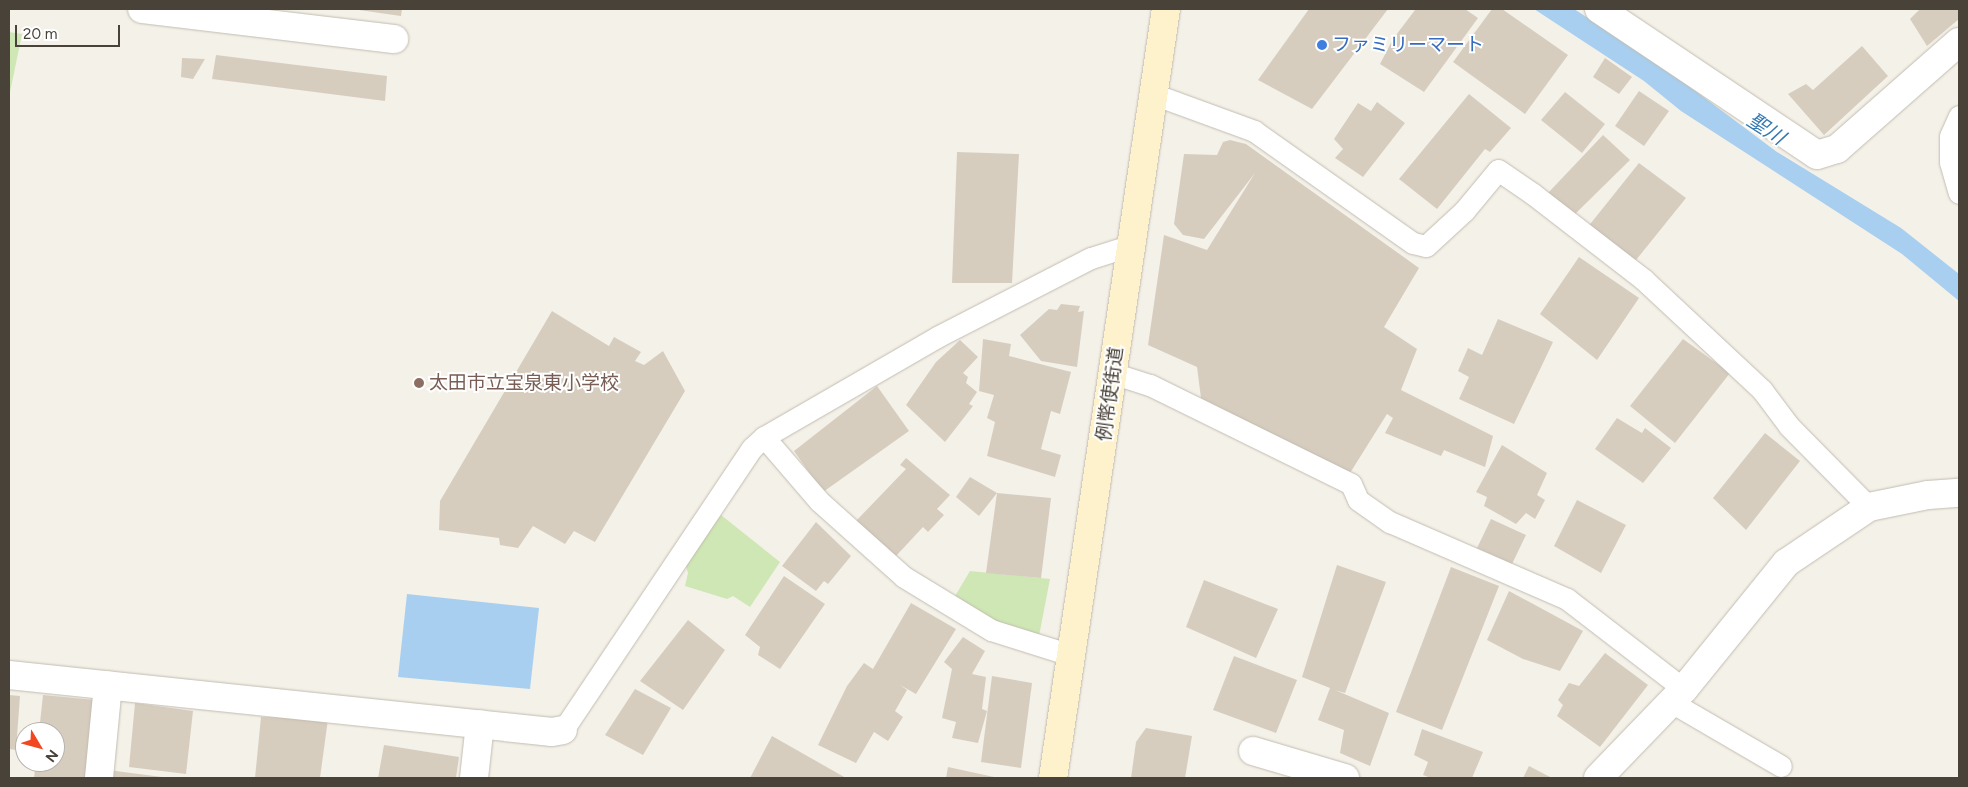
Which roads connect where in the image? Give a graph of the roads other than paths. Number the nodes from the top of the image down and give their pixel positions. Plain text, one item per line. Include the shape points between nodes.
1 (142, 9) edge
2 (1166, 9) edge
3 (1599, 9) edge
4 (394, 39) dead end
5 (1959, 42) edge
6 (1153, 94) junction
7 (1959, 116) edge
8 (1959, 193) edge
9 (1132, 245) junction
10 (1112, 373) junction
11 (764, 437) junction
12 (1959, 492) edge
13 (1869, 507) junction
14 (1071, 654) junction
15 (9, 674) edge
16 (108, 685) junction
17 (1678, 695) junction
18 (480, 724) junction
19 (563, 730) joint
20 (1253, 751) dead end
21 (1781, 766) dead end
22 (99, 778) edge
23 (474, 778) edge
24 (1052, 778) edge
25 (1345, 778) edge
26 (1598, 778) edge

1 - 4 street
2 - 6 main road, 例幣使街道
3 - 5 street via 1817,155 1837,149
6 - 9 main road, 例幣使街道
6 - 13 lane via 1254,131 1413,244 1426,246 1464,211 1498,170 1643,279 1762,390 1790,426
7 - 8 lane via 1950,136 1950,162
9 - 10 main road, 例幣使街道
9 - 11 lane via 1091,258 937,337
10 - 14 main road, 例幣使街道
10 - 17 lane via 1150,385 1351,484 1358,500 1390,522 1567,599
11 - 14 lane via 819,501 904,577 991,630
11 - 19 lane via 752,448
12 - 13 street
13 - 17 street via 1786,563
14 - 24 main road, 例幣使街道
15 - 16 street
16 - 18 street
16 - 22 street
17 - 21 lane
17 - 26 street
18 - 19 street via 552,732
18 - 23 street
20 - 25 street

